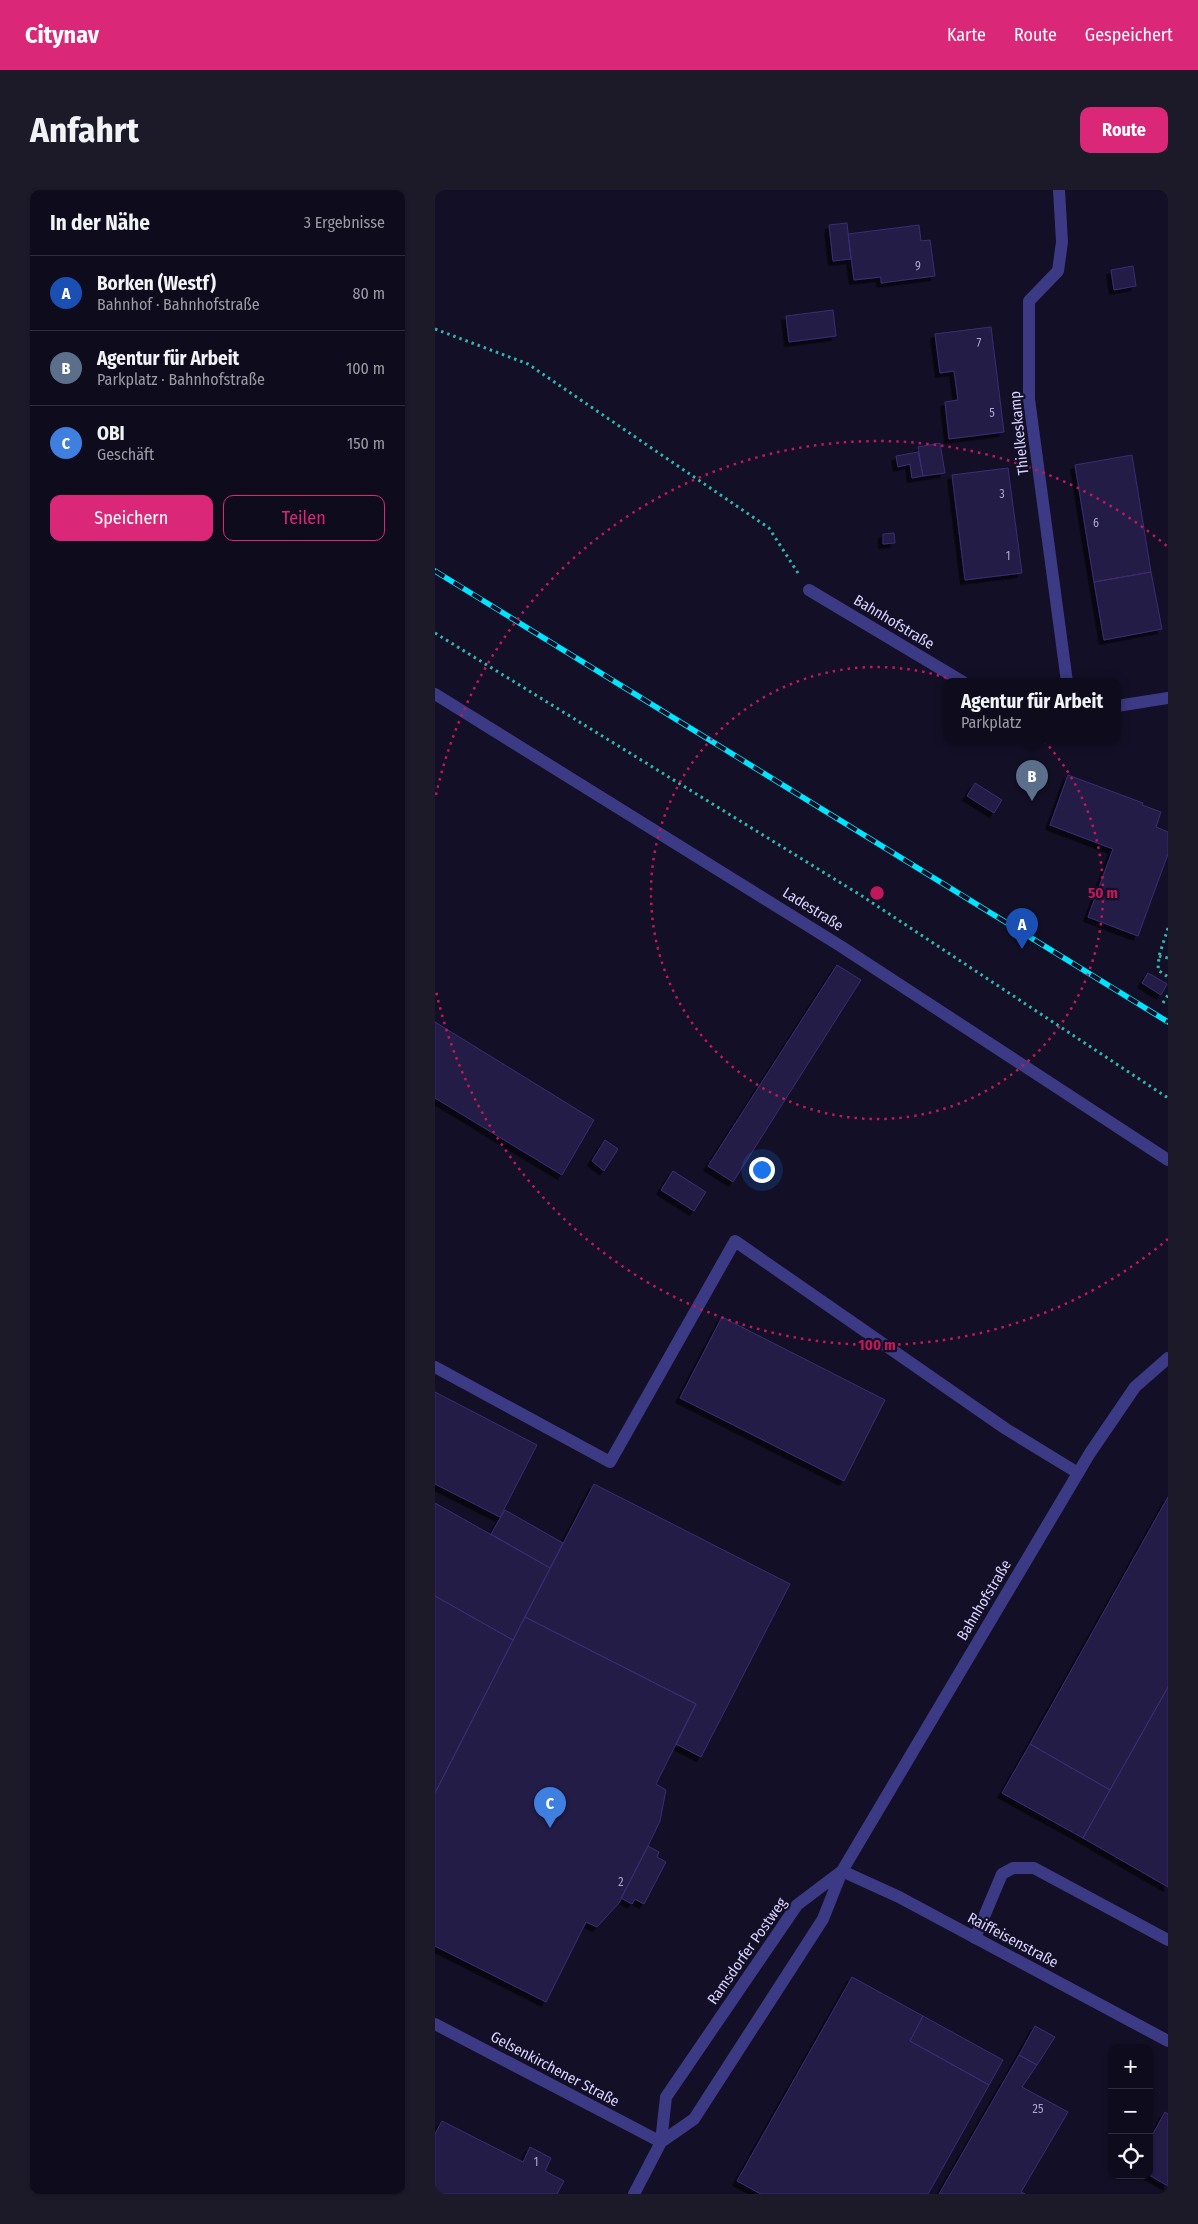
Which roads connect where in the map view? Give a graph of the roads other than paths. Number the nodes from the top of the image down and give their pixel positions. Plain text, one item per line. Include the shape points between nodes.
1 (1059, 190) edge
2 (809, 590) road end
3 (956, 678) edge
4 (1066, 678) edge
5 (435, 694) edge
6 (1168, 698) edge
7 (1121, 705) edge
8 (1168, 1160) edge
9 (1168, 1358) edge
10 (435, 1367) edge
11 (1078, 1473) junction
12 (842, 1871) junction
13 (975, 1938) junction
14 (1168, 1940) edge
15 (435, 2024) edge
16 (1168, 2041) edge
17 (661, 2142) junction
18 (634, 2194) edge

1 - 4 street, Thielkeskamp via 1062,242 1057,271 1029,301 1029,399
2 - 3 street, Bahnhofstraße
5 - 8 street, Ladestraße via 842,946
6 - 7 street
9 - 11 street, Bahnhofstraße via 1135,1387
10 - 11 street via 610,1462 735,1241 1007,1429
11 - 12 street, Bahnhofstraße
12 - 13 street, Raiffeisenstraße
12 - 17 street, Ramsdorfer Postweg via 823,1919 694,2118
12 - 17 street, Ramsdorfer Postweg via 797,1905 666,2097
13 - 14 street via 1003,1874 1013,1868 1034,1868
13 - 16 street, Raiffeisenstraße
15 - 17 street, Gelsenkirchener Straße
17 - 18 street, Ramsdorfer Postweg

